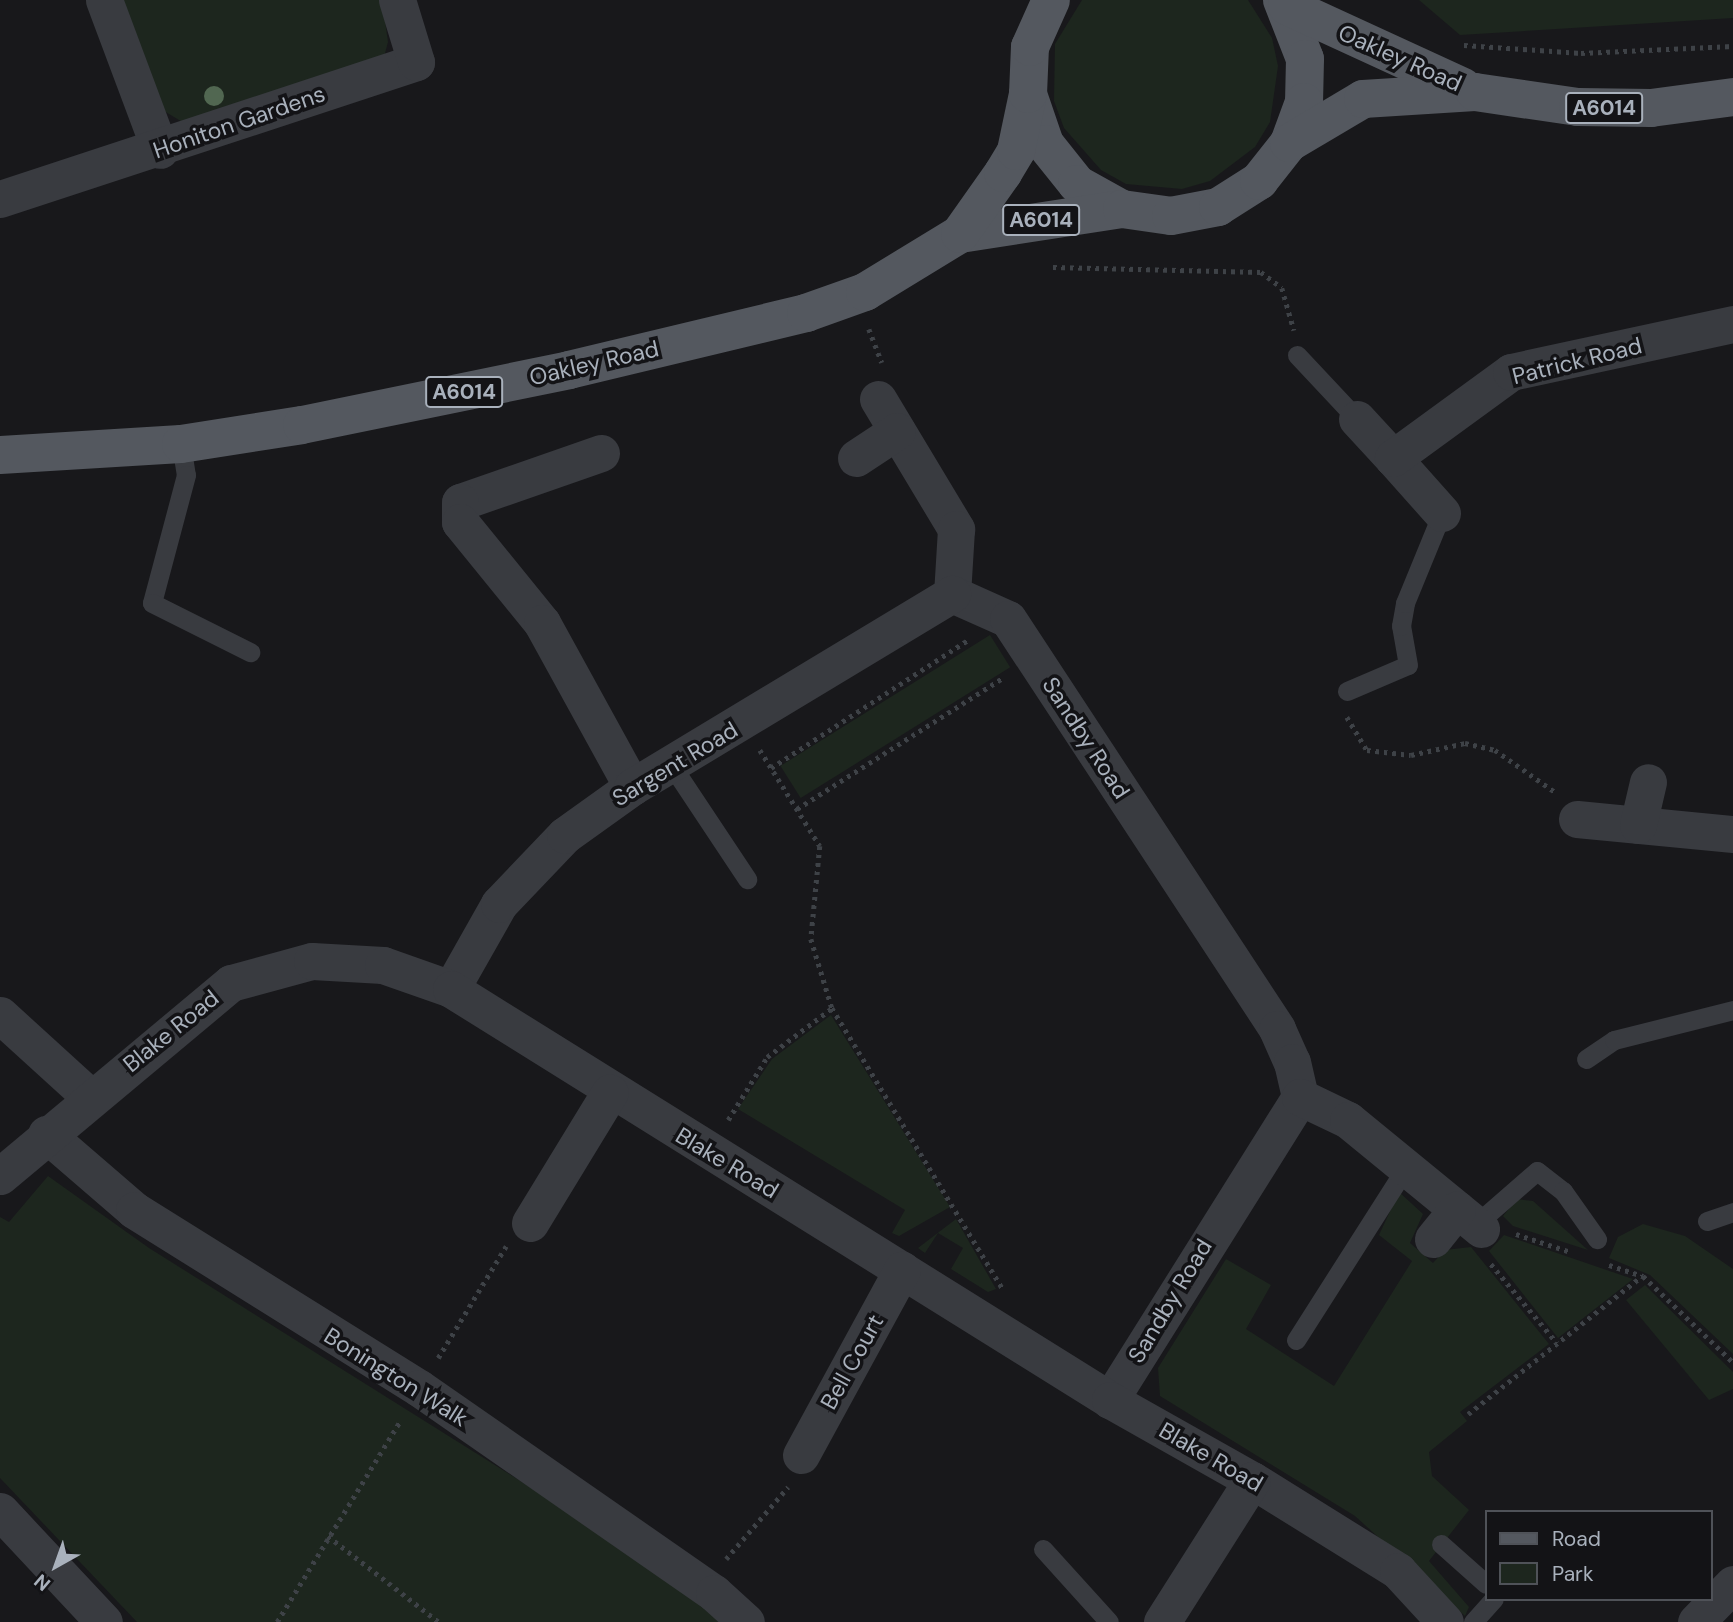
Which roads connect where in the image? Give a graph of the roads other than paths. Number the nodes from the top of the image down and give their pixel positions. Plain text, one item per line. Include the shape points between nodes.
1 (104, 0) edge
2 (397, 0) edge
3 (1051, 0) edge
4 (1284, 3) edge
5 (1475, 92) junction
6 (1028, 94) junction
7 (1733, 97) edge
8 (1289, 143) junction
9 (160, 150) junction
10 (0, 199) edge
11 (1122, 209) junction
12 (960, 234) junction
13 (1733, 324) edge
14 (1297, 355) road end
15 (878, 399) dead end
16 (1356, 419) joint
17 (897, 430) junction
18 (181, 444) junction
19 (601, 453) dead end
20 (0, 455) edge
21 (1392, 457) junction
22 (856, 458) dead end
23 (1442, 513) joint
24 (951, 594) junction
25 (250, 652) dead end
26 (1346, 691) road end
27 (672, 766) junction
28 (1648, 782) dead end
29 (632, 787) junction
30 (1577, 819) road end
31 (1638, 825) junction
32 (1733, 834) edge
33 (747, 879) dead end
34 (451, 989) junction
35 (1733, 1010) edge
36 (0, 1015) edge
37 (1586, 1059) dead end
38 (610, 1092) junction
39 (90, 1097) junction
40 (1300, 1097) junction
41 (46, 1134) junction
42 (1407, 1166) junction
43 (0, 1176) edge
44 (1733, 1212) edge
45 (1471, 1221) junction
46 (1707, 1221) dead end
47 (530, 1223) dead end
48 (1433, 1239) dead end
49 (1597, 1240) dead end
50 (902, 1269) junction
51 (1296, 1340) dead end
52 (1110, 1399) junction
53 (801, 1455) road end
54 (1252, 1480) junction
55 (0, 1511) edge
56 (1441, 1544) dead end
57 (1043, 1549) dead end
58 (1484, 1582) edge
59 (1733, 1584) edge
60 (1492, 1601) edge
61 (104, 1622) edge
62 (746, 1622) edge
63 (1109, 1622) edge
64 (1162, 1622) edge
65 (1445, 1622) edge
66 (1473, 1622) edge
67 (1696, 1622) edge

1 - 9 street
2 - 9 street, Honiton Gardens via 416,62
3 - 6 main road, Oakley Road / A6014 via 1030,47
4 - 5 main road, Oakley Road / A6014
4 - 8 main road, Oakley Road / A6014 via 1305,60 1304,102
5 - 7 main road, Oakley Road / A6014 via 1578,107 1651,108
5 - 8 main road, Oakley Road / A6014 via 1363,99
6 - 11 main road, Oakley Road / A6014 via 1053,154 1077,184
6 - 12 main road, Oakley Road / A6014 via 1016,151
8 - 11 main road, Oakley Road / A6014 via 1259,181 1218,206 1171,216
9 - 10 street, Honiton Gardens
11 - 12 main road, Oakley Road / A6014
12 - 18 main road, Oakley Road / A6014 via 865,292 806,313 416,403
13 - 21 street, Patrick Road via 1511,372
14 - 16 lane
15 - 17 street
16 - 21 street
17 - 22 street
17 - 24 street via 956,529
18 - 20 main road, Oakley Road / A6014
18 - 25 lane via 186,475 152,603
19 - 29 street via 460,502 460,522 542,623
21 - 23 street
23 - 26 lane via 1405,604 1408,665
24 - 27 street, Sargent Road
24 - 40 street, Sandby Road via 1008,619 1277,1029
27 - 29 street, Sargent Road
27 - 33 lane
28 - 31 street
29 - 34 street, Sargent Road via 565,835 518,883
30 - 31 street
31 - 32 street
34 - 38 street, Blake Road
34 - 39 street, Blake Road via 350,961 257,973 231,983
35 - 37 lane via 1614,1040
36 - 39 street
38 - 47 street
38 - 50 street, Blake Road
39 - 41 street, Blake Road
40 - 42 street via 1348,1121
40 - 52 street, Sandby Road
41 - 43 street, Blake Road
41 - 62 street, Bonington Walk via 134,1210 419,1388 704,1586
42 - 45 street
42 - 51 lane
44 - 46 lane
45 - 48 street
45 - 49 lane via 1537,1171 1563,1191
50 - 52 street, Blake Road
50 - 53 street, Bell Court
52 - 54 street, Blake Road
54 - 64 street
54 - 65 street, Blake Road via 1398,1571
55 - 61 street
56 - 58 lane
57 - 63 lane
59 - 67 street
60 - 66 lane

